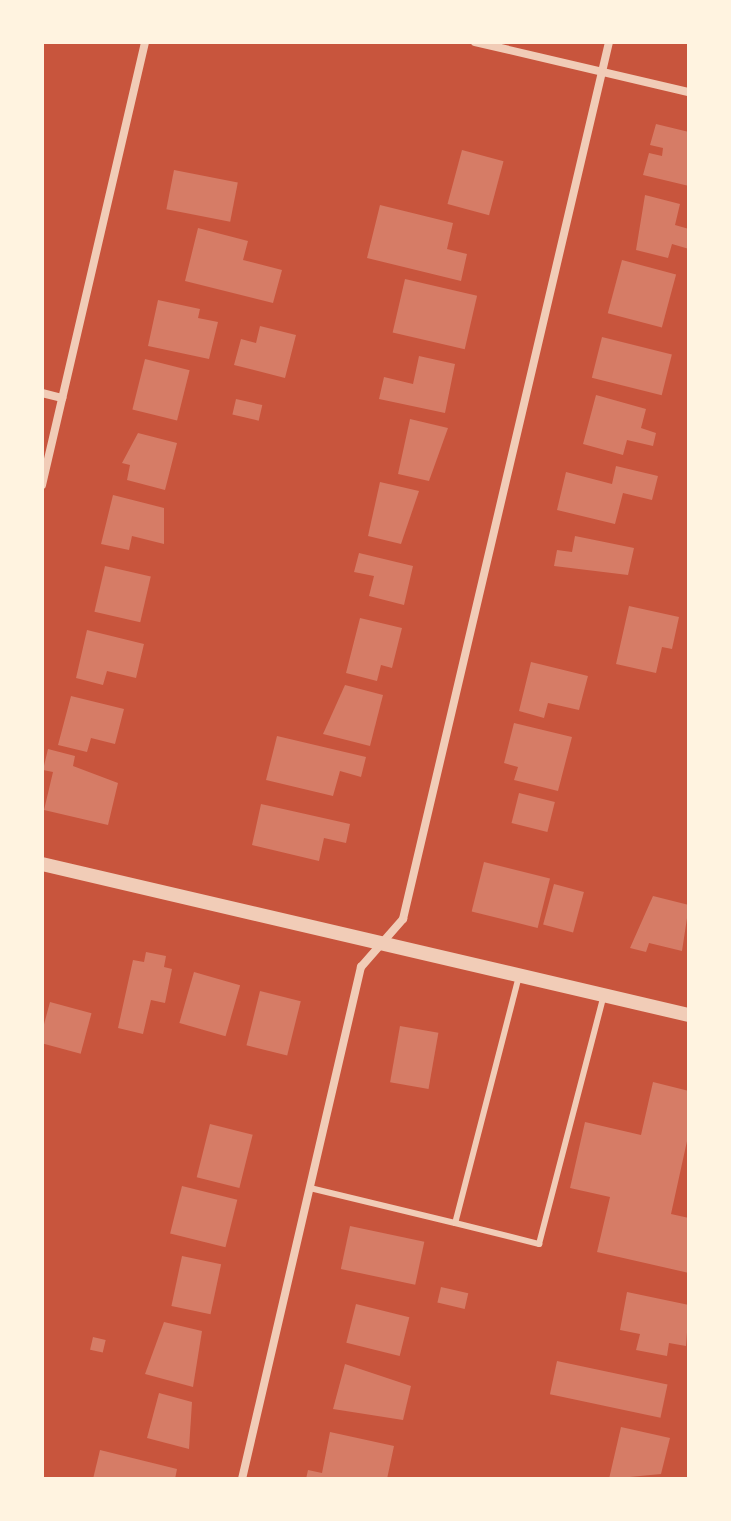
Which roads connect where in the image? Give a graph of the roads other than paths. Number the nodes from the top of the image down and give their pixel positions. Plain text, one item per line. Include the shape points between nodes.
1 (145, 42) edge
2 (475, 42) edge
3 (609, 42) edge
4 (602, 71) junction
5 (689, 92) edge
6 (42, 393) edge
7 (62, 398) junction
8 (42, 485) edge
9 (42, 864) edge
10 (381, 944) junction
11 (519, 976) junction
12 (604, 995) junction
13 (689, 1015) edge
14 (310, 1188) junction
15 (455, 1223) junction
16 (242, 1479) edge

1 - 7 street
2 - 4 street
3 - 4 street
4 - 5 street
4 - 10 street via 403,919
6 - 7 street
7 - 8 street
9 - 10 street
10 - 11 street
10 - 14 street via 361,967
11 - 12 street
11 - 15 lane
12 - 13 street
12 - 15 lane via 539,1244
14 - 15 lane
14 - 16 street

